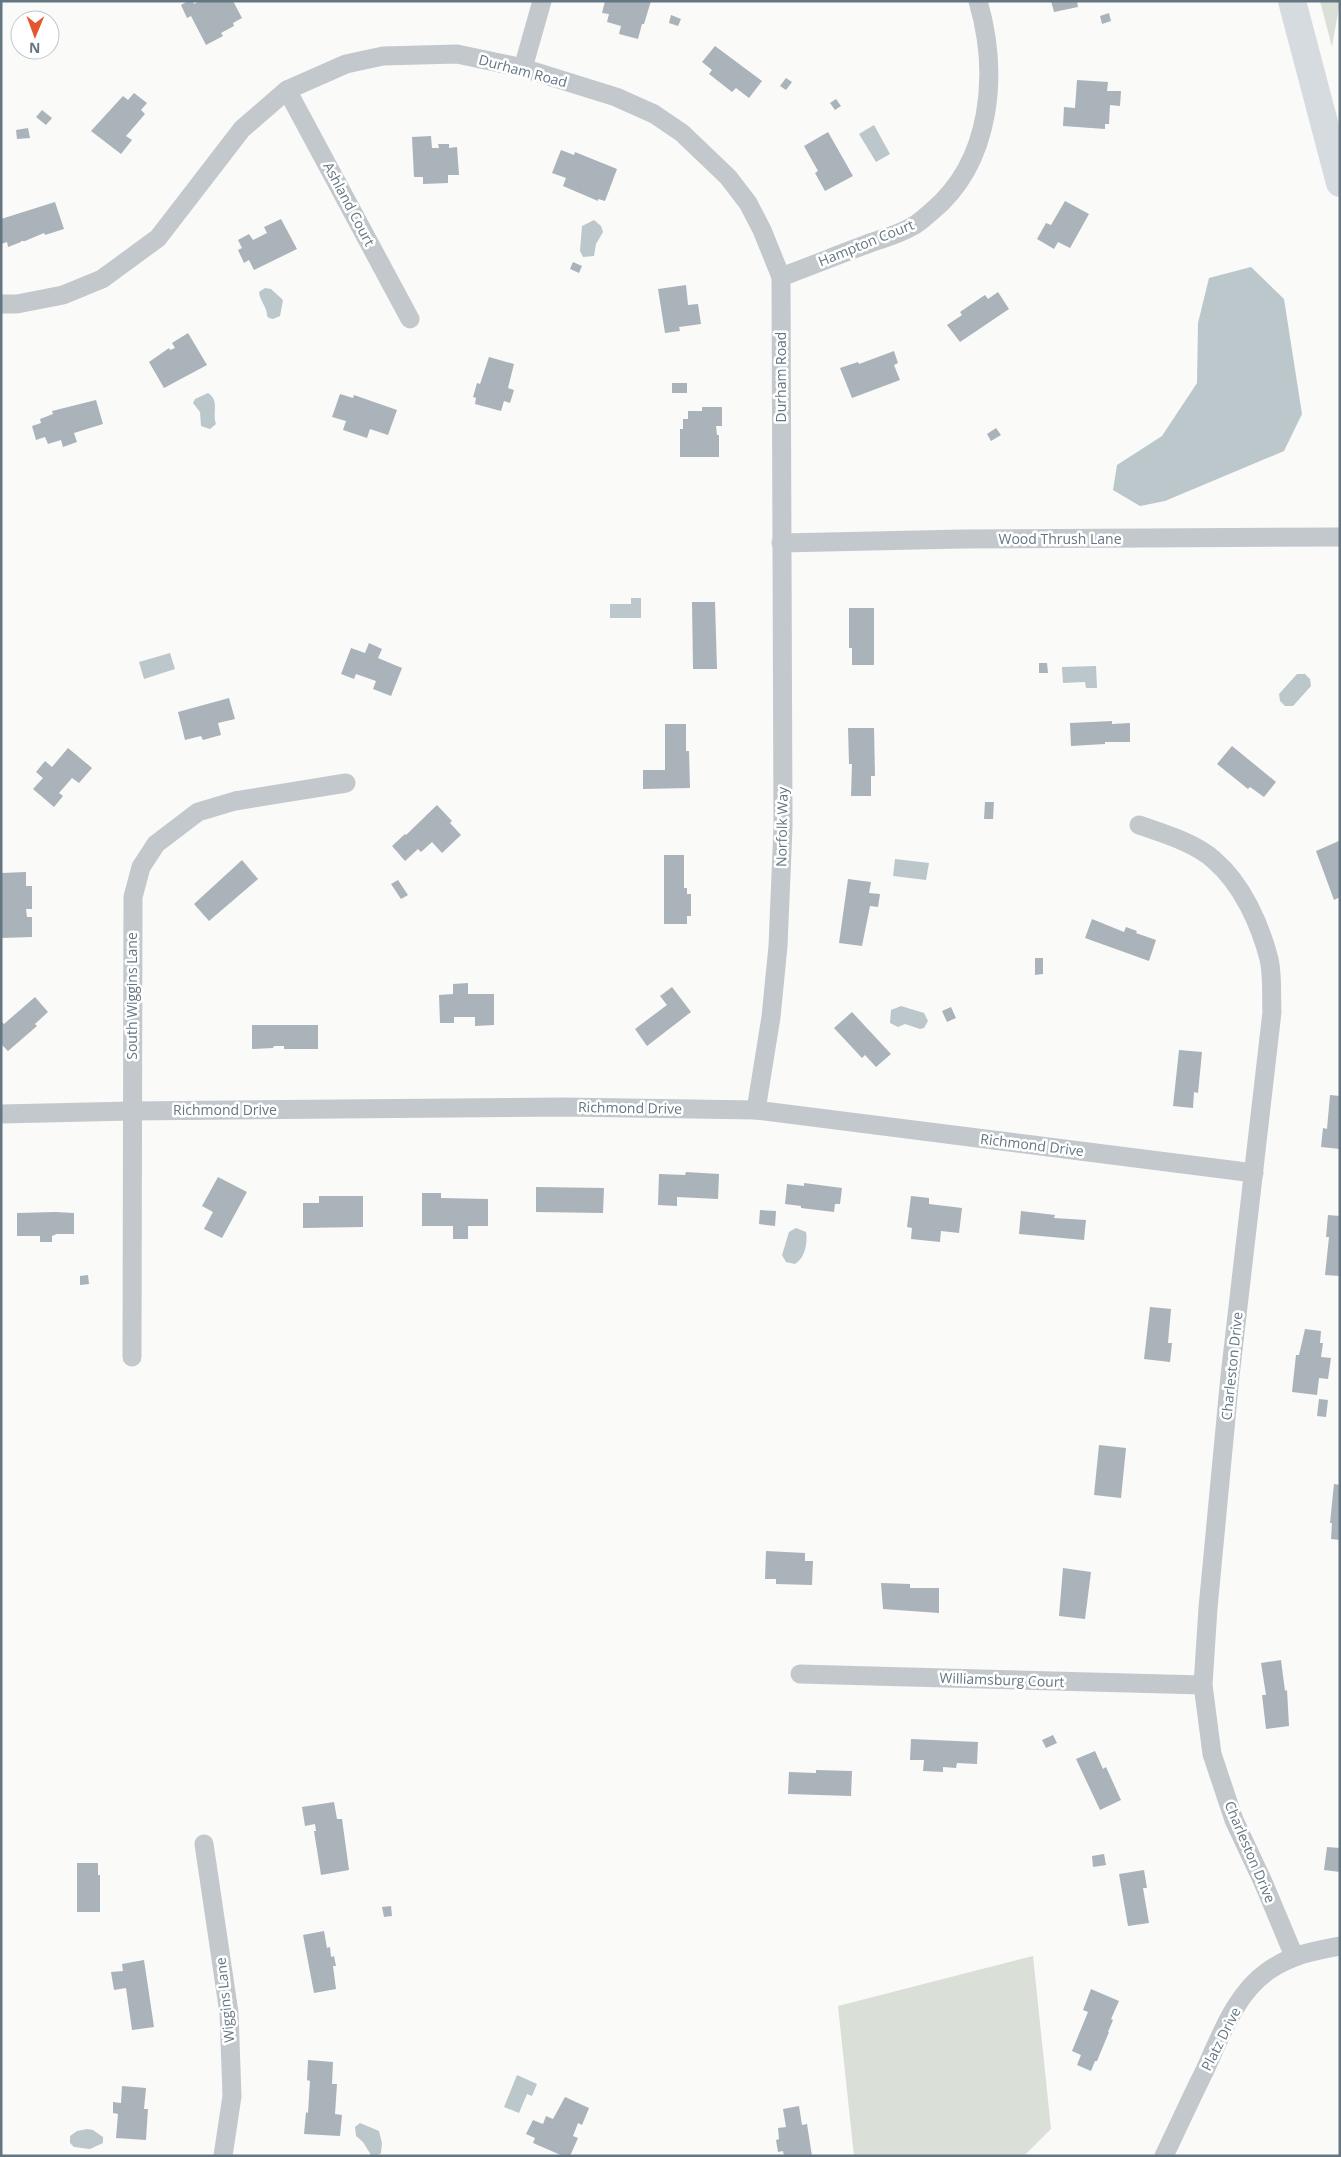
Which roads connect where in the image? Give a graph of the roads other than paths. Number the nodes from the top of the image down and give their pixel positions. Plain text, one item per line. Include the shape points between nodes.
1 (542, 1) edge
2 (978, 1) edge
3 (1292, 1) edge
4 (523, 68) junction
5 (287, 90) junction
6 (1340, 184) edge
7 (781, 277) junction
8 (1, 304) edge
9 (410, 319) dead end
10 (1340, 537) edge
11 (781, 543) junction
12 (346, 784) dead end
13 (1139, 825) dead end
14 (132, 1110) junction
15 (756, 1110) junction
16 (1, 1114) edge
17 (1254, 1173) junction
18 (132, 1357) dead end
19 (800, 1674) dead end
20 (1203, 1685) junction
21 (204, 1844) dead end
22 (1340, 1946) edge
23 (1294, 1956) junction
24 (223, 2156) edge
25 (1164, 2156) edge

1 - 4 street
2 - 7 street, Hampton Court via 988,45 986,116 963,175 953,190 914,226
3 - 6 highway
4 - 5 street, Durham Road via 457,54 383,56 346,64
4 - 7 street, Durham Road via 616,97 654,114 682,133 728,177 748,203
5 - 8 street, Durham Road via 242,129 158,238 102,280 63,295
5 - 9 street, Ashland Court
7 - 11 street, Durham Road
10 - 11 street, Wood Thrush Lane
11 - 15 street, Norfolk Way via 783,827 779,936 771,1017
12 - 14 street, South Wiggins Lane via 235,801 198,812 156,844 141,867 133,897
13 - 17 street, Charleston Drive via 1176,838 1214,859 1232,879 1255,917 1269,961 1272,1012
14 - 15 street, Richmond Drive via 554,1107
14 - 16 street, Richmond Drive
14 - 18 street, South Wiggins Lane
15 - 17 street, Richmond Drive
17 - 20 street, Charleston Drive via 1229,1386
19 - 20 street, Williamsburg Court
20 - 23 street, Charleston Drive via 1212,1754 1231,1812
21 - 24 street, Wiggins Lane via 229,2012 232,2096
22 - 23 street, Platz Drive
23 - 25 street, Platz Drive via 1252,1985 1230,2017

